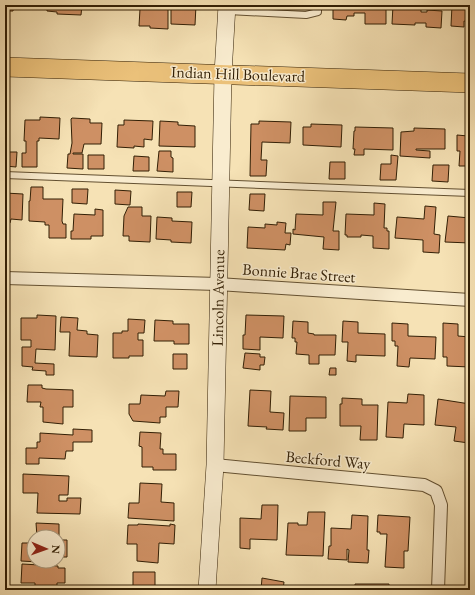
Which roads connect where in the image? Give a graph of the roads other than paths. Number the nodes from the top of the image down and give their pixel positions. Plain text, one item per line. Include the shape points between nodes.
1 (279, 5) edge
2 (318, 5) edge
3 (227, 8) edge
4 (279, 13) junction
5 (5, 67) edge
6 (223, 74) junction
7 (470, 83) edge
8 (5, 175) edge
9 (220, 183) junction
10 (470, 193) edge
11 (5, 278) edge
12 (218, 284) junction
13 (470, 300) edge
14 (215, 465) junction
15 (207, 590) edge
16 (438, 590) edge

1 - 4 lane
2 - 4 lane via 318,12 306,15
3 - 4 lane
3 - 6 street, Lincoln Avenue
5 - 6 main road, Indian Hill Boulevard
6 - 7 main road, Indian Hill Boulevard
6 - 9 street, Lincoln Avenue
8 - 9 lane
9 - 10 lane
9 - 12 street, Lincoln Avenue
11 - 12 street, Bonnie Brae Street
12 - 13 street, Bonnie Brae Street
12 - 14 street, Lincoln Avenue
14 - 15 street, Lincoln Avenue
14 - 16 street, Beckford Way via 424,485 436,491 441,506

